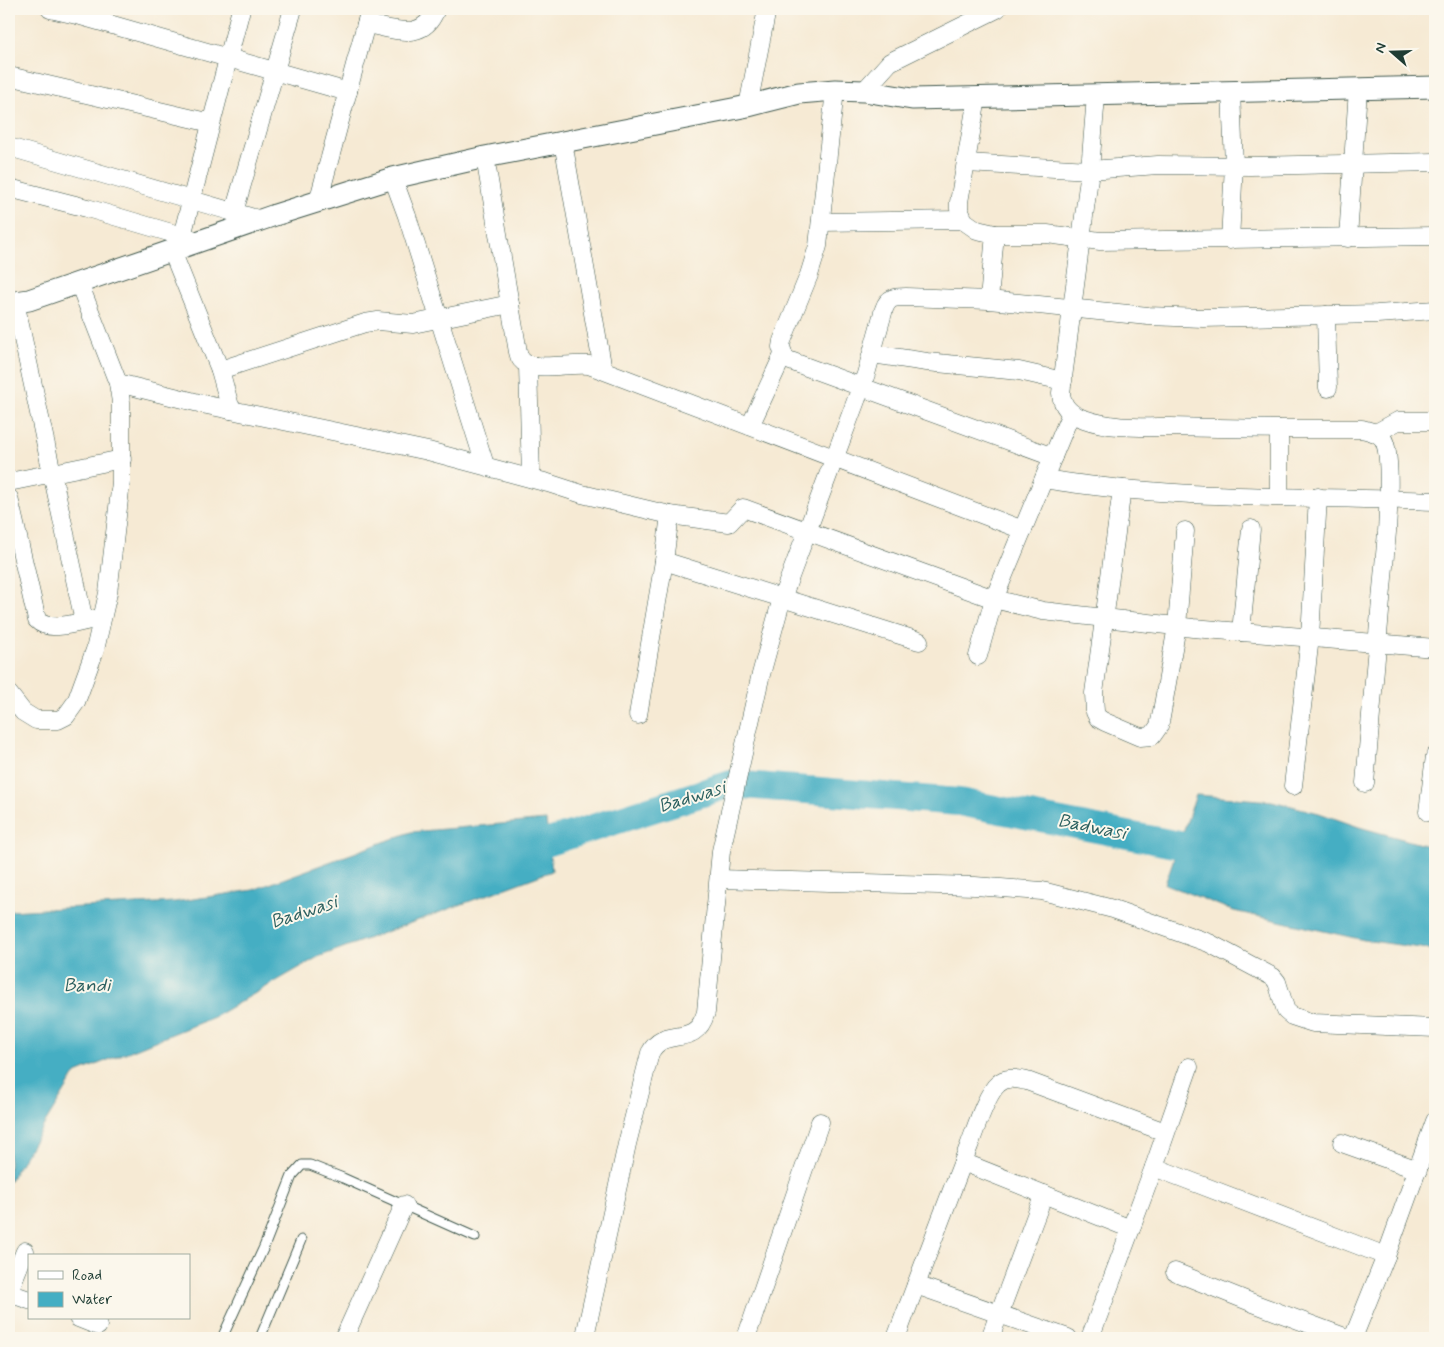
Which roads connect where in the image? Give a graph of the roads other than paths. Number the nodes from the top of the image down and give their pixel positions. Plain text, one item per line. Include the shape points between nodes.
1 (50, 9) edge
2 (241, 9) edge
3 (293, 9) edge
4 (436, 9) edge
5 (767, 9) edge
6 (997, 9) edge
7 (368, 16) edge
8 (228, 58) junction
9 (275, 71) junction
10 (9, 76) edge
11 (1435, 87) edge
12 (1358, 89) junction
13 (835, 90) junction
14 (864, 91) junction
15 (348, 92) junction
16 (1232, 92) junction
17 (1096, 96) junction
18 (976, 98) junction
19 (748, 106) junction
20 (211, 123) junction
21 (563, 142) junction
22 (9, 147) edge
23 (485, 157) junction
24 (1435, 162) edge
25 (966, 163) junction
26 (1234, 165) junction
27 (1352, 165) junction
28 (1090, 170) junction
29 (393, 178) junction
30 (9, 188) edge
31 (192, 200) junction
32 (318, 202) junction
33 (234, 212) junction
34 (261, 220) junction
35 (820, 222) junction
36 (964, 222) junction
37 (995, 234) junction
38 (1435, 236) edge
39 (1348, 238) junction
40 (1081, 239) junction
41 (1230, 240) junction
42 (185, 243) junction
43 (78, 283) junction
44 (989, 300) junction
45 (12, 302) edge
46 (510, 304) junction
47 (1072, 309) junction
48 (1435, 310) edge
49 (1326, 315) junction
50 (440, 319) junction
51 (872, 354) junction
52 (783, 355) junction
53 (528, 365) junction
54 (220, 370) junction
55 (602, 370) junction
56 (1063, 381) junction
57 (118, 383) junction
58 (861, 386) junction
59 (1328, 388) dead end
60 (231, 410) junction
61 (1071, 412) junction
62 (1435, 421) edge
63 (750, 426) junction
64 (1279, 429) junction
65 (1376, 433) junction
66 (835, 458) junction
67 (1052, 458) junction
68 (122, 459) junction
69 (485, 465) junction
70 (52, 473) junction
71 (531, 478) junction
72 (1044, 479) junction
73 (9, 482) edge
74 (1122, 489) junction
75 (1279, 496) junction
76 (1318, 497) junction
77 (9, 498) edge
78 (1389, 499) junction
79 (1435, 501) edge
80 (670, 515) junction
81 (1252, 529) dead end
82 (807, 530) junction
83 (1023, 530) junction
84 (1185, 531) dead end
85 (664, 561) junction
86 (782, 598) junction
87 (994, 599) junction
88 (102, 617) junction
89 (1105, 618) junction
90 (84, 621) junction
91 (1177, 626) junction
92 (1241, 632) junction
93 (1310, 638) junction
94 (919, 641) dead end
95 (1376, 643) junction
96 (1435, 648) edge
97 (978, 656) dead end
98 (9, 694) edge
99 (638, 715) dead end
100 (1435, 756) edge
101 (1365, 783) dead end
102 (1293, 786) dead end
103 (1428, 812) dead end
104 (718, 878) junction
105 (1435, 1028) edge
106 (1188, 1067) dead end
107 (1435, 1121) edge
108 (820, 1122) dead end
109 (1165, 1132) junction
110 (1342, 1143) dead end
111 (963, 1162) junction
112 (1154, 1167) junction
113 (1418, 1170) junction
114 (1044, 1194) junction
115 (404, 1205) junction
116 (1131, 1229) junction
117 (475, 1237) dead end
118 (301, 1240) dead end
119 (25, 1251) dead end
120 (1386, 1256) junction
121 (1176, 1272) dead end
122 (916, 1285) junction
123 (9, 1292) edge
124 (28, 1300) edge
125 (999, 1314) junction
126 (83, 1320) edge
127 (98, 1326) dead end
128 (583, 1337) edge
129 (222, 1338) edge
130 (260, 1338) edge
131 (344, 1338) edge
132 (746, 1338) edge
133 (896, 1338) edge
134 (990, 1338) edge
135 (1068, 1338) edge
136 (1090, 1338) edge
137 (1347, 1338) edge
138 (1354, 1338) edge

1 - 8 street
2 - 8 street
3 - 9 street
4 - 7 street via 428,25 415,31
5 - 19 street
6 - 14 street via 890,62
7 - 15 street
8 - 9 street
8 - 20 street
9 - 15 street
9 - 33 street
10 - 20 street
11 - 12 street
12 - 16 street
12 - 27 street
13 - 14 street
13 - 19 street via 799,93
13 - 35 street
14 - 18 street via 912,99
15 - 32 street
16 - 17 street
16 - 26 street
17 - 18 street
17 - 28 street
18 - 25 street
19 - 21 street
20 - 31 street
21 - 23 street
21 - 55 street
22 - 31 street
23 - 29 street
23 - 46 street
24 - 27 street
25 - 28 street
25 - 36 street via 959,202
26 - 27 street
26 - 28 street via 1158,165
26 - 41 street
27 - 39 street
28 - 40 street
29 - 32 street
29 - 50 street
30 - 42 street via 87,208
31 - 33 street
31 - 42 street
32 - 34 street
33 - 34 street
34 - 42 street
35 - 36 street
35 - 52 street via 814,259 782,341
36 - 37 street via 977,230
37 - 40 street via 1047,234
37 - 44 street
38 - 39 street
39 - 41 street
40 - 41 street via 1122,242
40 - 47 street
42 - 43 street
42 - 54 street
43 - 45 street via 29,300
43 - 57 street
44 - 47 street
44 - 51 street via 894,297 886,303
45 - 70 street
46 - 50 street
46 - 53 street via 519,357
47 - 49 street via 1203,318
47 - 56 street
48 - 49 street
49 - 59 street
50 - 54 street via 407,324 365,323
50 - 69 street
51 - 56 street via 1019,371
51 - 58 street
52 - 58 street via 789,361
52 - 63 street
53 - 55 street via 577,364
53 - 71 street
54 - 60 street
55 - 63 street
56 - 61 street via 1061,398
57 - 60 street
57 - 68 street
58 - 66 street
58 - 67 street
60 - 69 street
61 - 64 street via 1092,422 1112,424
61 - 67 street
62 - 65 street via 1398,421
63 - 66 street
64 - 65 street
64 - 75 street
65 - 78 street via 1383,439 1387,451
66 - 82 street
66 - 83 street
67 - 72 street
68 - 70 street
68 - 88 street via 108,593
69 - 71 street
70 - 73 street
70 - 90 street
71 - 80 street
72 - 74 street
72 - 83 street
74 - 75 street
74 - 89 street
75 - 76 street
76 - 78 street
76 - 93 street
77 - 90 street via 37,620 54,626
78 - 79 street
78 - 95 street
80 - 82 street via 729,523 743,508
80 - 85 street
81 - 92 street
82 - 86 street
82 - 87 street
83 - 87 street
84 - 91 street
85 - 86 street
85 - 99 street
86 - 94 street
86 - 104 street via 752,712
87 - 89 street via 1043,611
87 - 97 street
88 - 90 street
88 - 98 street via 81,690 66,716 58,720 36,720 23,712
89 - 91 street
89 - 91 street via 1094,693 1095,712 1105,722 1140,737 1152,736 1159,726
91 - 92 street
92 - 93 street
93 - 95 street
93 - 102 street
95 - 96 street
95 - 101 street
100 - 103 street
104 - 105 street via 1042,891 1113,909 1209,943 1273,977 1286,1011 1301,1019 1313,1023
104 - 128 street via 706,1012 698,1028 688,1035 658,1042 650,1053
106 - 109 street
107 - 113 street
108 - 132 street
109 - 111 street via 1014,1078 997,1084 991,1093
109 - 112 street
110 - 113 street
111 - 114 street
111 - 122 street
112 - 116 street
112 - 120 street
113 - 120 street
114 - 116 street
114 - 125 street
115 - 117 lane
115 - 129 lane via 310,1165 302,1165 292,1176
115 - 131 street
116 - 136 street
118 - 130 lane
119 - 123 street
120 - 138 street
121 - 137 street
122 - 125 street
122 - 133 street
123 - 124 street
125 - 134 street
125 - 135 street
126 - 127 street

